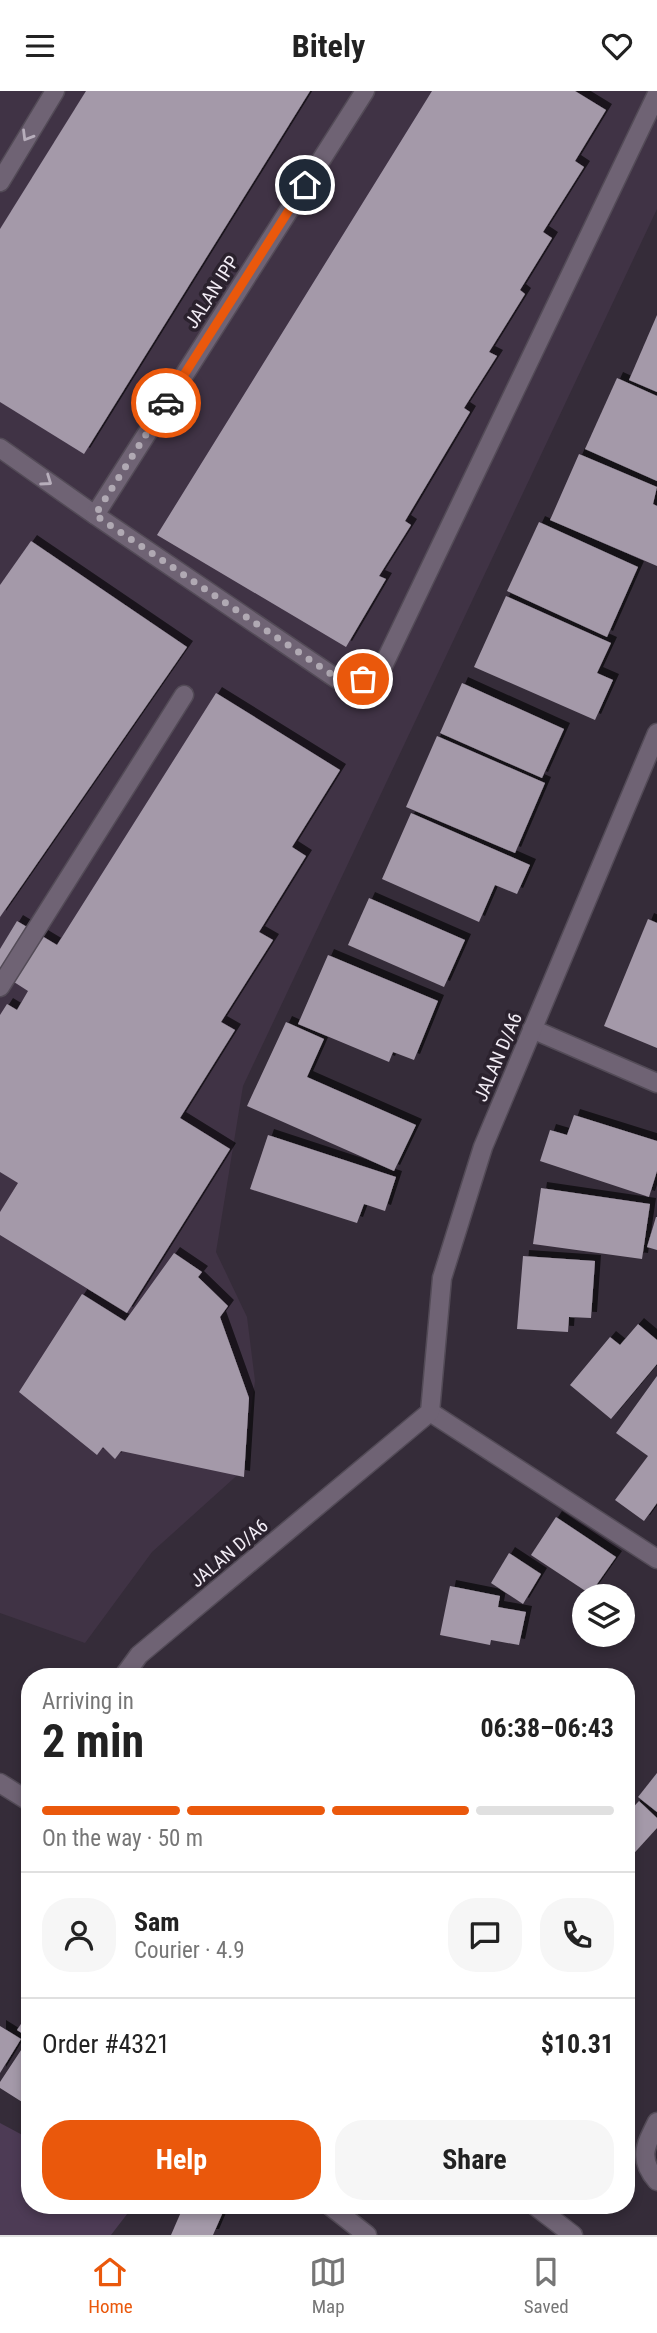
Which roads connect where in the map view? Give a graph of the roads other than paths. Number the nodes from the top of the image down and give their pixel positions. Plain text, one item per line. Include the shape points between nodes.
1 (55, 91) edge
2 (365, 91) edge
3 (657, 94) edge
4 (0, 182) edge
5 (0, 448) edge
6 (95, 515) junction
7 (184, 695) dead end
8 (657, 733) edge
9 (653, 753) edge
10 (0, 987) edge
11 (532, 1029) junction
12 (657, 1083) edge
13 (430, 1412) junction
14 (657, 1559) edge
15 (130, 1668) edge
16 (0, 1783) edge
17 (21, 1796) edge
18 (657, 2123) edge
19 (657, 2181) edge
20 (340, 2214) edge
21 (546, 2214) edge
22 (367, 2235) edge
23 (573, 2235) edge

1 -> 4 street
2 - 6 street, JALAN IPP
3 - 6 street via 383,666 363,679 337,678
5 -> 6 street
7 - 10 street
8 - 9 street, JALAN D/A6
9 - 11 street, JALAN D/A6
11 - 12 street
11 - 13 street, JALAN D/A6 via 483,1147 442,1278
13 - 14 street
13 - 15 street, JALAN D/A6 via 139,1655
16 - 17 street
18 - 19 street via 645,2154 646,2167
20 - 22 street
21 - 23 street

